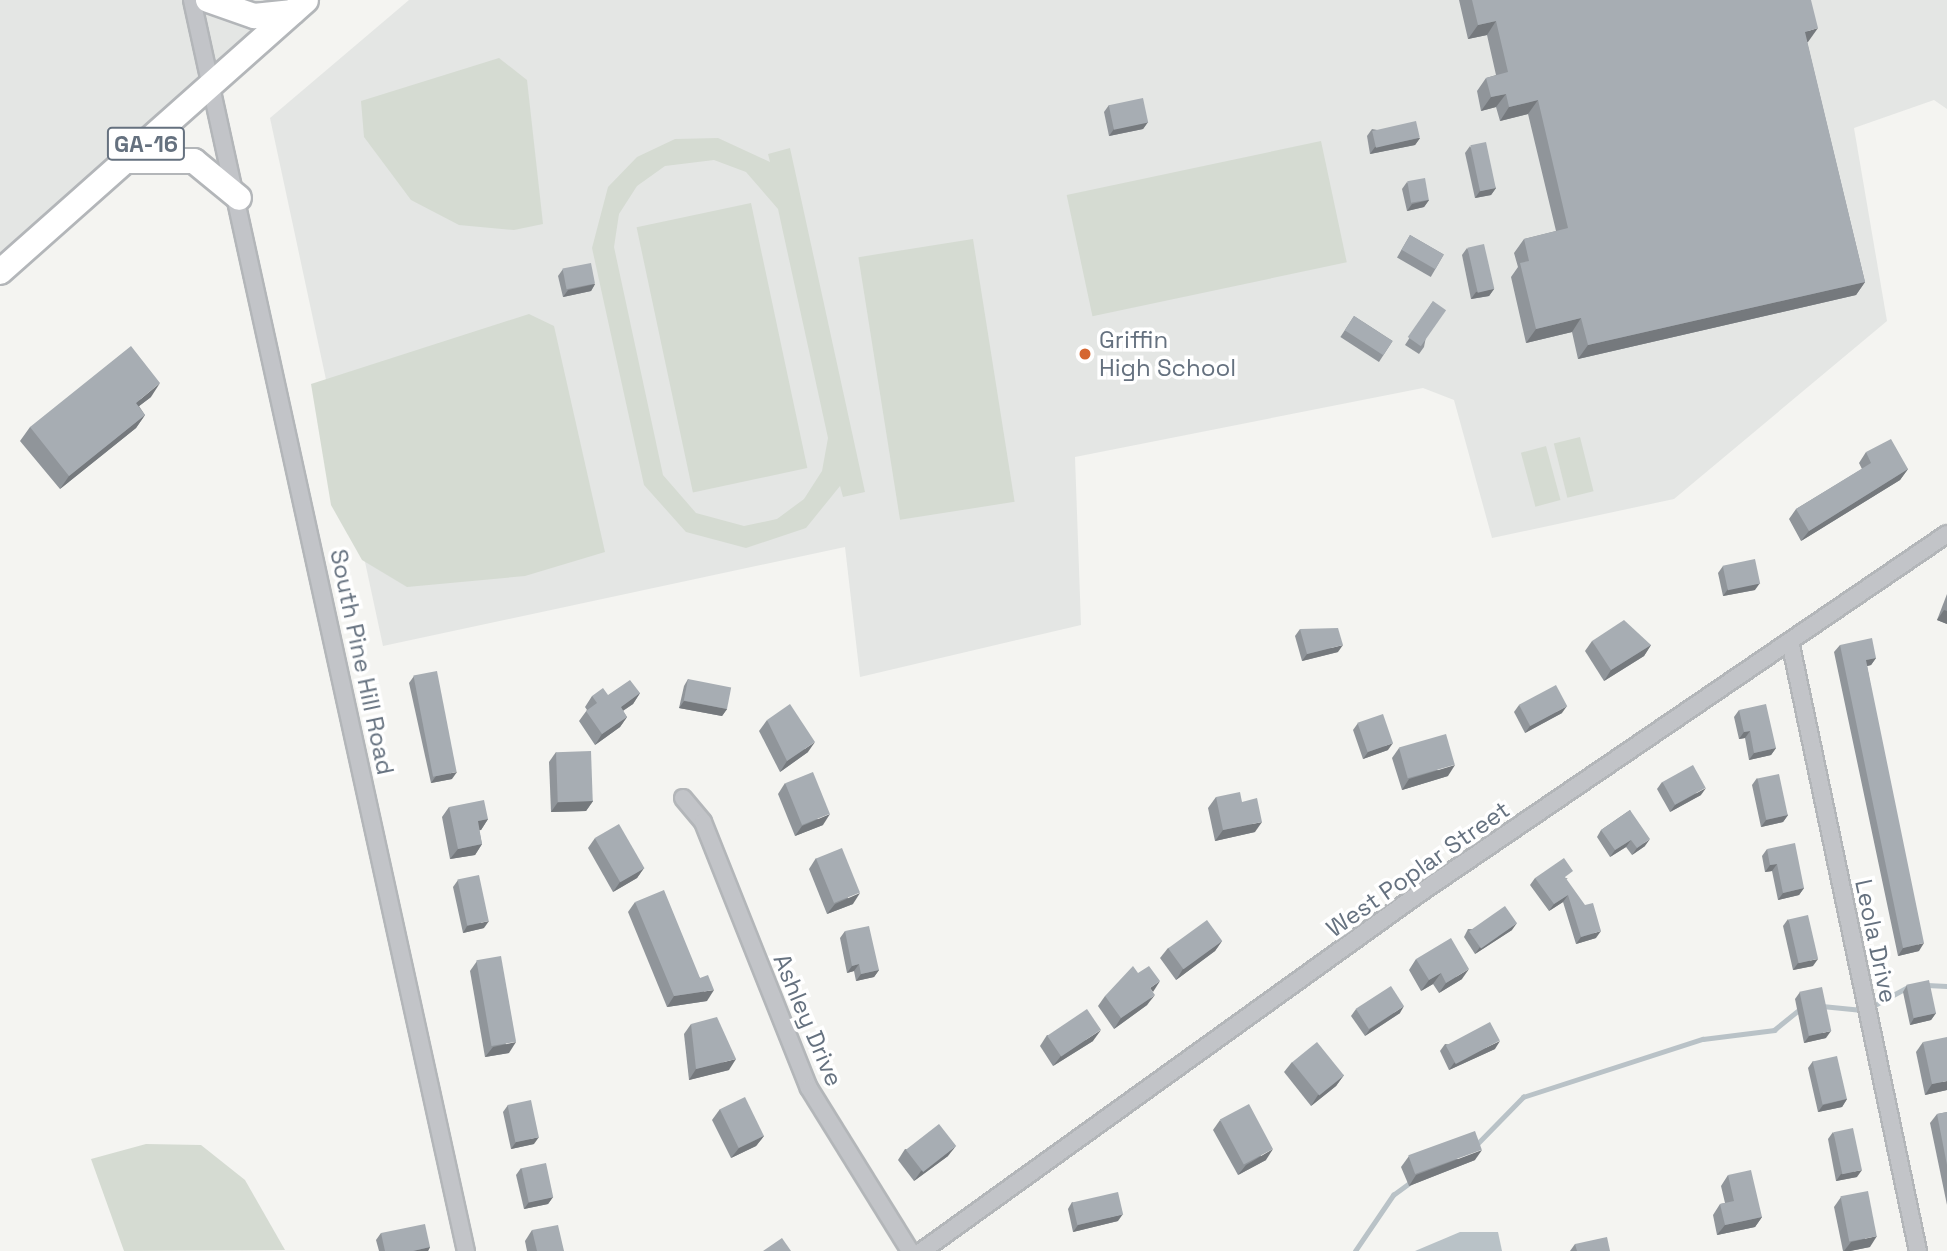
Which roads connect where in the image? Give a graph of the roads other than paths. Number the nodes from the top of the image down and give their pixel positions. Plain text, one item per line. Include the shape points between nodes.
1 (192, 0) edge
2 (208, 0) edge
3 (299, 6) edge
4 (214, 83) junction
5 (126, 161) junction
6 (239, 198) junction
7 (0, 272) edge
8 (1947, 534) edge
9 (1790, 641) junction
10 (683, 798) dead end
11 (467, 1251) edge
12 (910, 1251) edge
13 (922, 1251) edge
14 (1918, 1251) edge

1 - 4 street, South Pine Hill Road
2 - 3 main road via 254,16
3 - 4 main road, GA-16
4 - 5 main road, GA-16
4 - 6 street, South Pine Hill Road
5 - 6 main road via 194,161
5 - 7 main road, GA-16
6 - 11 street, South Pine Hill Road
8 - 9 street, West Poplar Street
9 - 13 street, West Poplar Street via 1418,895
9 - 14 street, Leola Drive
10 - 12 street, Ashley Drive via 703,822 809,1088

